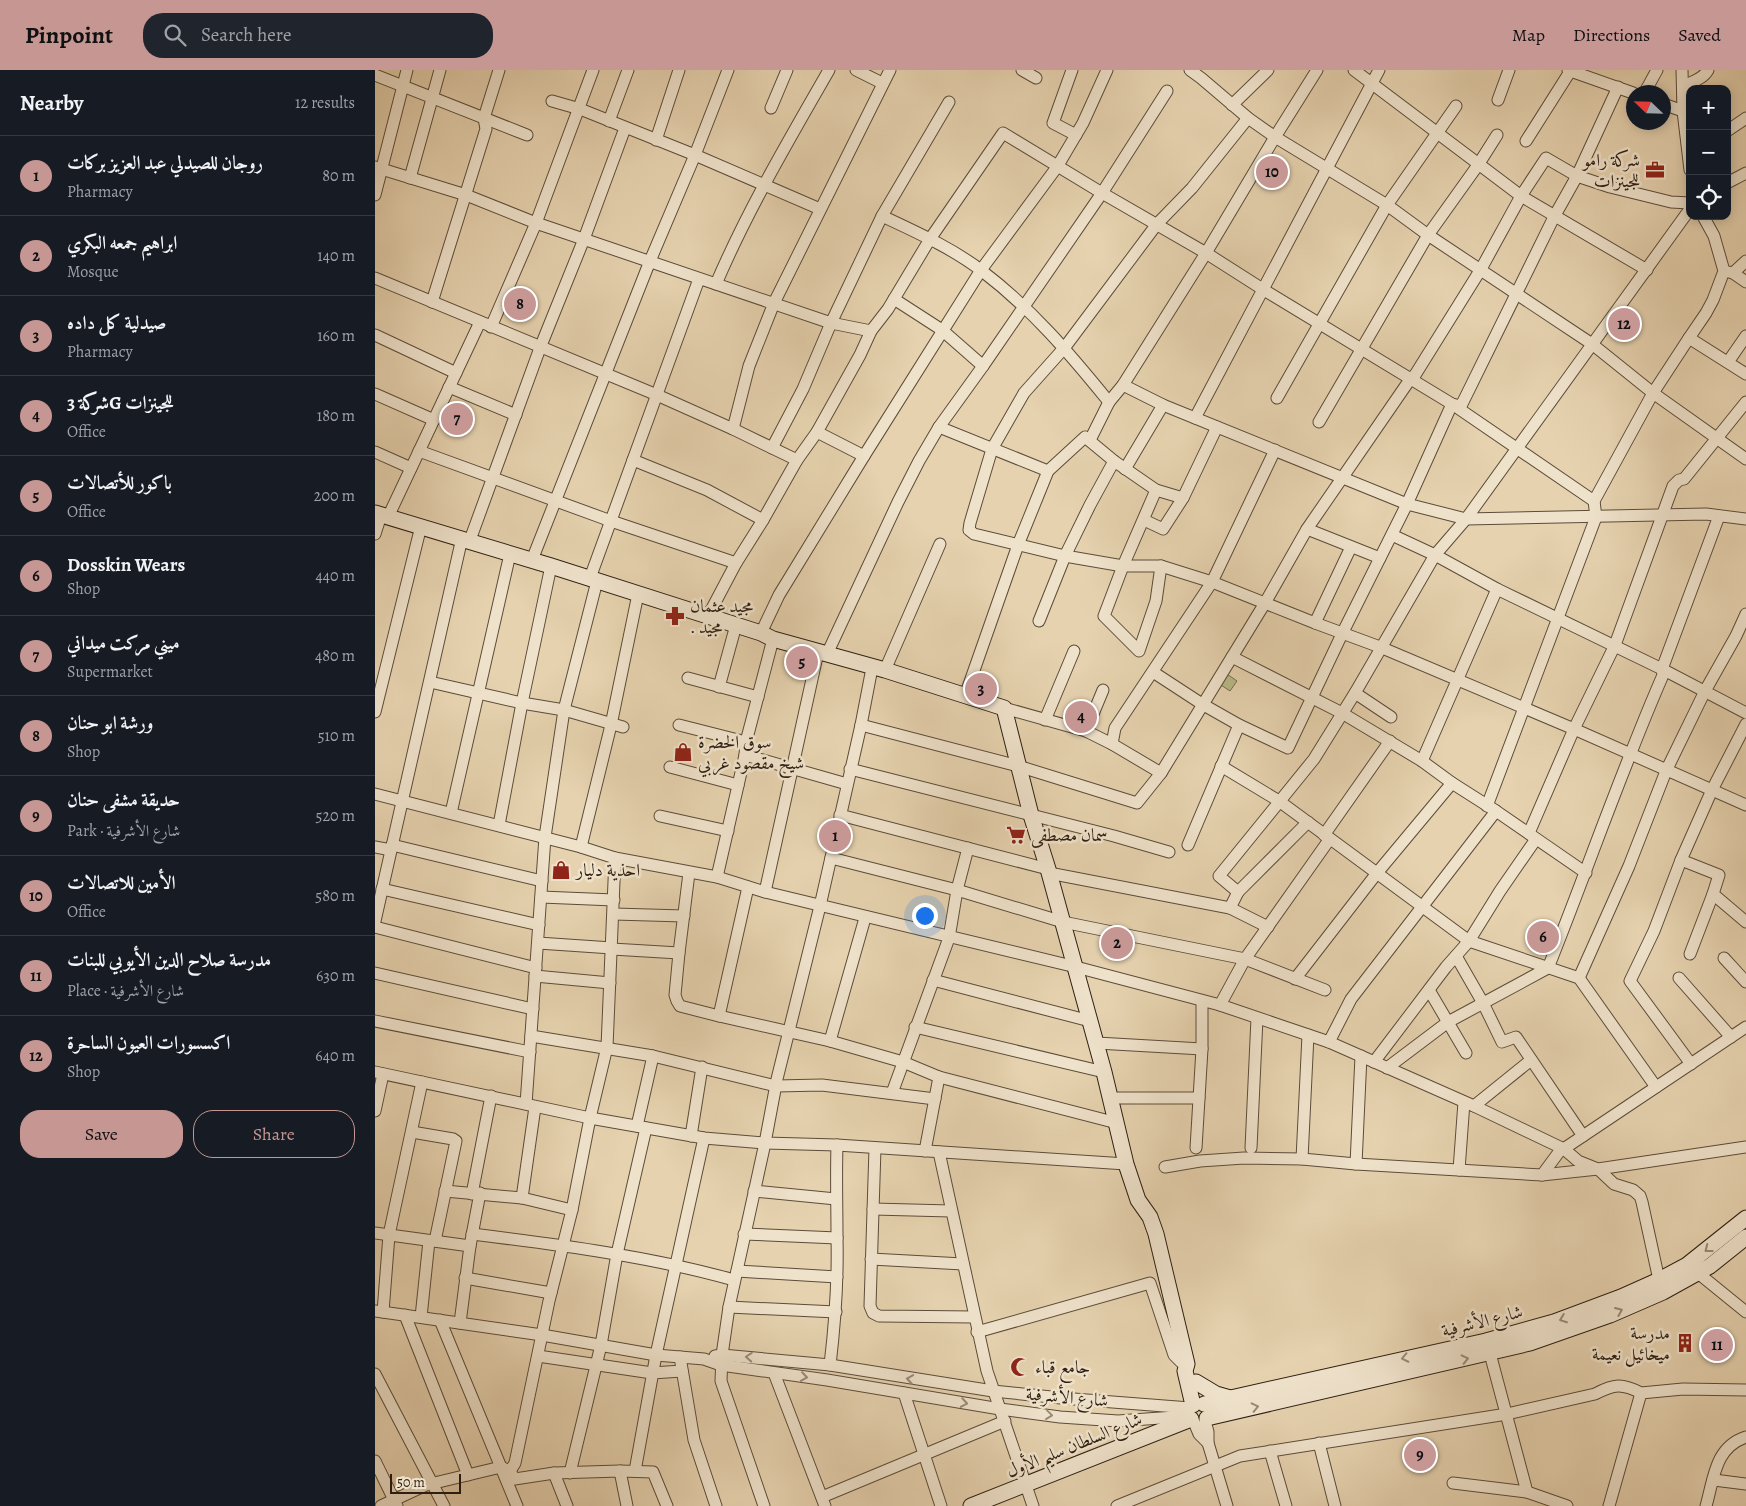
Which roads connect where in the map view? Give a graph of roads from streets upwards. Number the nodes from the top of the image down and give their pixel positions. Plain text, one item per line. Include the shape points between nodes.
1 (407, 70) edge
2 (439, 70) edge
3 (499, 70) edge
4 (593, 70) edge
5 (628, 70) edge
6 (679, 70) edge
7 (727, 70) edge
8 (787, 70) edge
9 (829, 70) edge
10 (856, 70) edge
11 (890, 70) edge
12 (1022, 70) edge
13 (1072, 70) edge
14 (1107, 70) edge
15 (1190, 70) edge
16 (1269, 70) edge
17 (1317, 70) edge
18 (1354, 70) edge
19 (1379, 70) edge
20 (1509, 70) edge
21 (1570, 70) edge
22 (1657, 70) edge
23 (1682, 70) edge
24 (1708, 70) edge
25 (375, 75) edge
26 (1036, 78) dead end
27 (882, 83) junction
28 (1372, 83) junction
29 (1649, 85) edge
30 (403, 86) junction
31 (1683, 86) junction
32 (1618, 87) junction
33 (1626, 90) edge
34 (1167, 91) dead end
35 (433, 98) junction
36 (1498, 100) dead end
37 (552, 101) dead end
38 (949, 102) dead end
39 (1232, 105) junction
40 (1456, 106) dead end
41 (1671, 107) edge
42 (771, 108) dead end
43 (580, 109) junction
44 (1683, 111) junction
45 (484, 118) junction
46 (1247, 118) junction
47 (1746, 118) edge
48 (609, 121) junction
49 (1731, 127) edge
50 (625, 128) junction
51 (1686, 132) edge
52 (1437, 134) junction
53 (1076, 135) junction
54 (1497, 135) dead end
55 (527, 136) dead end
56 (1275, 137) junction
57 (656, 140) junction
58 (1527, 141) dead end
59 (695, 155) junction
60 (1478, 165) junction
61 (1057, 167) junction
62 (378, 168) edge
63 (1327, 169) junction
64 (1746, 173) edge
65 (1577, 176) junction
66 (410, 178) junction
67 (1731, 181) edge
68 (764, 184) junction
69 (1102, 193) junction
70 (375, 195) edge
71 (466, 195) junction
72 (1521, 196) junction
73 (1686, 203) edge
74 (1387, 205) junction
75 (820, 209) junction
76 (1686, 215) edge
77 (882, 216) junction
78 (1554, 217) junction
79 (1705, 220) edge
80 (535, 223) junction
81 (1157, 224) junction
82 (1428, 235) junction
83 (584, 239) junction
84 (930, 239) junction
85 (1207, 253) junction
86 (650, 261) junction
87 (1746, 261) edge
88 (1481, 269) junction
89 (981, 270) junction
90 (1647, 270) junction
91 (1729, 272) junction
92 (375, 278) edge
93 (699, 279) junction
94 (1746, 282) edge
95 (716, 284) junction
96 (1264, 290) junction
97 (1517, 294) junction
98 (894, 299) junction
99 (432, 302) junction
100 (773, 303) junction
101 (1024, 306) junction
102 (480, 322) junction
103 (831, 322) junction
104 (1320, 323) junction
105 (491, 327) junction
106 (942, 330) junction
107 (871, 331) junction
108 (375, 335) edge
109 (1746, 336) edge
110 (1689, 338) junction
111 (1591, 344) junction
112 (1065, 347) junction
113 (540, 348) junction
114 (1363, 348) junction
115 (1728, 362) junction
116 (983, 366) junction
117 (456, 373) junction
118 (604, 374) junction
119 (1746, 374) edge
120 (1411, 378) junction
121 (1123, 385) junction
122 (449, 386) junction
123 (1653, 393) junction
124 (375, 394) edge
125 (657, 395) junction
126 (1277, 398) dead end
127 (1109, 402) junction
128 (1746, 402) edge
129 (1452, 404) junction
130 (1163, 405) junction
131 (516, 415) junction
132 (1195, 418) junction
133 (434, 420) junction
134 (1319, 422) dead end
135 (939, 426) junction
136 (1217, 427) junction
137 (733, 429) junction
138 (817, 432) junction
139 (1716, 438) junction
140 (1090, 440) junction
141 (772, 448) junction
142 (1518, 448) junction
143 (992, 449) junction
144 (1275, 450) junction
145 (419, 451) junction
146 (375, 452) edge
147 (864, 456) junction
148 (1746, 459) edge
149 (633, 460) junction
150 (797, 460) junction
151 (1114, 461) junction
152 (411, 468) junction
153 (1125, 469) junction
154 (1048, 471) junction
155 (493, 478) junction
156 (1342, 478) junction
157 (1156, 490) junction
158 (1183, 498) junction
159 (556, 500) junction
160 (1594, 501) junction
161 (1407, 504) junction
162 (382, 515) edge
163 (1662, 516) junction
164 (1719, 516) junction
165 (1596, 517) junction
166 (1466, 519) junction
167 (1746, 519) edge
168 (763, 520) junction
169 (1143, 520) junction
170 (611, 521) junction
171 (421, 526) junction
172 (1307, 529) junction
173 (375, 534) edge
174 (1392, 535) junction
175 (466, 539) junction
176 (940, 544) dead end
177 (1018, 545) junction
178 (1351, 547) junction
179 (510, 554) junction
180 (1435, 555) junction
181 (1065, 556) junction
182 (1380, 558) junction
183 (532, 560) junction
184 (736, 563) junction
185 (551, 566) junction
186 (1123, 566) junction
187 (1161, 566) junction
188 (593, 579) junction
189 (1212, 582) junction
190 (1497, 589) junction
191 (638, 594) junction
192 (1265, 603) junction
193 (1746, 614) edge
194 (707, 616) junction
195 (1558, 618) junction
196 (1039, 621) dead end
197 (1315, 623) junction
198 (735, 625) junction
199 (1342, 634) junction
200 (767, 636) junction
201 (1615, 645) junction
202 (1380, 647) junction
203 (1075, 651) dead end
204 (822, 653) junction
205 (1232, 657) junction
206 (878, 669) junction
207 (1663, 669) junction
208 (1153, 672) junction
209 (688, 678) dead end
210 (1457, 680) junction
211 (430, 682) junction
212 (719, 687) junction
213 (1103, 690) dead end
214 (1705, 691) junction
215 (479, 693) junction
216 (1355, 693) junction
217 (965, 696) junction
218 (758, 697) junction
219 (1311, 698) junction
220 (522, 704) junction
221 (1202, 704) junction
222 (1004, 708) junction
223 (1523, 708) junction
224 (564, 710) junction
225 (375, 712) edge
226 (1342, 713) junction
227 (1746, 713) edge
228 (1391, 717) dead end
229 (1045, 720) junction
230 (1746, 724) edge
231 (611, 725) junction
232 (679, 725) dead end
233 (861, 725) junction
234 (1239, 725) junction
235 (623, 727) dead end
236 (1574, 729) junction
237 (1086, 731) junction
238 (1390, 741) junction
239 (746, 742) junction
240 (1112, 744) junction
241 (1630, 754) junction
242 (745, 755) junction
243 (1422, 761) junction
244 (1018, 766) junction
245 (1221, 766) junction
246 (670, 767) dead end
247 (791, 768) junction
248 (851, 769) junction
249 (1666, 771) junction
250 (1161, 773) junction
251 (847, 784) junction
252 (1452, 784) junction
253 (738, 785) junction
254 (1712, 790) junction
255 (375, 794) edge
256 (403, 801) junction
257 (1279, 801) junction
258 (1746, 805) edge
259 (1491, 808) junction
260 (451, 813) junction
261 (840, 815) junction
262 (660, 816) dead end
263 (1031, 816) junction
264 (1308, 822) junction
265 (499, 826) junction
266 (728, 831) junction
267 (1532, 836) junction
268 (545, 837) junction
269 (1327, 838) junction
270 (1188, 845) dead end
271 (375, 847) edge
272 (581, 847) junction
273 (392, 848) junction
274 (968, 848) junction
275 (1169, 852) dead end
276 (615, 858) junction
277 (831, 858) junction
278 (1681, 860) junction
279 (1049, 871) junction
280 (689, 873) junction
281 (1586, 873) junction
282 (1377, 874) junction
283 (717, 877) junction
284 (542, 881) junction
285 (747, 887) junction
286 (957, 890) junction
287 (765, 892) junction
288 (1238, 892) junction
289 (379, 893) edge
290 (1713, 894) junction
291 (541, 897) junction
292 (614, 900) junction
293 (820, 906) junction
294 (1422, 907) junction
295 (1230, 908) junction
296 (614, 914) junction
297 (684, 916) junction
298 (865, 918) junction
299 (375, 921) edge
300 (1063, 922) junction
301 (1746, 922) edge
302 (539, 925) junction
303 (375, 927) edge
304 (1268, 927) junction
305 (949, 938) junction
306 (1469, 941) junction
307 (538, 943) junction
308 (612, 949) junction
309 (679, 953) junction
310 (1691, 954) dead end
311 (1456, 956) junction
312 (1724, 958) dead end
313 (1245, 959) junction
314 (1075, 967) junction
315 (1549, 968) junction
316 (536, 972) junction
317 (375, 973) edge
318 (1579, 978) junction
319 (1679, 978) dead end
320 (1295, 979) junction
321 (933, 980) junction
322 (1746, 982) edge
323 (609, 983) junction
324 (1325, 990) dead end
325 (1429, 990) junction
326 (1202, 1001) junction
327 (1483, 1003) junction
328 (1220, 1005) junction
329 (533, 1009) junction
330 (719, 1016) junction
331 (1257, 1018) junction
332 (375, 1021) edge
333 (1090, 1021) junction
334 (1448, 1022) junction
335 (915, 1027) junction
336 (1746, 1027) edge
337 (789, 1032) junction
338 (1308, 1035) junction
339 (531, 1036) junction
340 (1731, 1037) junction
341 (829, 1041) junction
342 (1329, 1042) junction
343 (1097, 1043) junction
344 (607, 1047) junction
345 (1202, 1049) junction
346 (530, 1052) junction
347 (1466, 1053) dead end
348 (653, 1056) junction
349 (1361, 1056) junction
350 (1531, 1060) junction
351 (903, 1062) junction
352 (1374, 1062) junction
353 (1691, 1064) junction
354 (702, 1067) junction
355 (1387, 1068) junction
356 (1105, 1072) junction
357 (379, 1073) edge
358 (939, 1077) junction
359 (422, 1082) junction
360 (776, 1086) junction
361 (1656, 1087) junction
362 (892, 1093) junction
363 (491, 1096) junction
364 (1110, 1098) junction
365 (1199, 1098) junction
366 (935, 1099) junction
367 (1469, 1104) junction
368 (530, 1105) junction
369 (375, 1111) edge
370 (590, 1118) junction
371 (1117, 1123) junction
372 (642, 1127) junction
373 (411, 1132) junction
374 (691, 1136) junction
375 (1583, 1136) junction
376 (703, 1138) junction
377 (765, 1143) junction
378 (837, 1145) junction
379 (1746, 1147) edge
380 (875, 1148) junction
381 (1195, 1148) dead end
382 (1251, 1148) dead end
383 (1564, 1149) junction
384 (925, 1151) junction
385 (939, 1152) junction
386 (1302, 1158) junction
387 (1126, 1164) junction
388 (1356, 1164) junction
389 (1165, 1167) dead end
390 (1598, 1169) junction
391 (1459, 1170) junction
392 (1542, 1175) junction
393 (445, 1191) junction
394 (754, 1191) junction
395 (476, 1194) junction
396 (522, 1198) junction
397 (836, 1199) junction
398 (873, 1208) junction
399 (572, 1210) junction
400 (951, 1211) junction
401 (1746, 1218) edge
402 (375, 1233) edge
403 (472, 1234) junction
404 (744, 1234) junction
405 (389, 1235) junction
406 (1746, 1237) edge
407 (837, 1238) junction
408 (432, 1241) junction
409 (562, 1245) junction
410 (469, 1246) junction
411 (617, 1254) junction
412 (871, 1259) junction
413 (676, 1264) junction
414 (963, 1264) junction
415 (1693, 1269) junction
416 (735, 1276) junction
417 (837, 1277) junction
418 (465, 1278) junction
419 (1659, 1280) junction
420 (551, 1293) junction
421 (729, 1307) junction
422 (379, 1312) edge
423 (836, 1312) junction
424 (1746, 1312) edge
425 (405, 1315) junction
426 (421, 1317) junction
427 (974, 1318) junction
428 (440, 1320) junction
429 (460, 1323) junction
430 (977, 1332) junction
431 (543, 1335) junction
432 (601, 1345) junction
433 (1488, 1347) junction
434 (656, 1354) junction
435 (538, 1356) junction
436 (680, 1357) junction
437 (721, 1360) junction
438 (596, 1364) junction
439 (1187, 1364) junction
440 (830, 1365) junction
441 (682, 1371) junction
442 (774, 1372) junction
443 (653, 1373) junction
444 (375, 1374) edge
445 (1196, 1382) junction
446 (1746, 1390) edge
447 (993, 1391) junction
448 (904, 1393) junction
449 (1641, 1393) junction
450 (1229, 1398) junction
451 (1000, 1409) junction
452 (1197, 1413) junction
453 (1507, 1414) junction
454 (1005, 1421) junction
455 (1746, 1437) edge
456 (1319, 1443) junction
457 (1270, 1451) junction
458 (924, 1456) junction
459 (375, 1461) edge
460 (1215, 1467) junction
461 (620, 1471) junction
462 (635, 1471) junction
463 (570, 1473) junction
464 (508, 1474) junction
465 (554, 1474) junction
466 (467, 1475) junction
467 (1714, 1480) junction
468 (1453, 1483) dead end
469 (431, 1484) junction
470 (1025, 1484) junction
471 (1746, 1484) edge
472 (1527, 1492) junction
473 (823, 1502) edge
474 (395, 1503) edge
475 (381, 1506) edge
476 (444, 1506) edge
477 (517, 1506) edge
478 (567, 1506) edge
479 (627, 1506) edge
480 (667, 1506) edge
481 (716, 1506) edge
482 (764, 1506) edge
483 (941, 1506) edge
484 (972, 1506) edge
485 (1033, 1506) edge
486 (1117, 1506) edge
487 (1227, 1506) edge
488 (1286, 1506) edge
489 (1335, 1506) edge
490 (1567, 1506) edge
491 (1609, 1506) edge
492 (1706, 1506) edge

1 - 30 street
2 - 35 street
3 - 45 street
4 - 43 street
5 - 48 street
6 - 57 street
7 - 59 street
8 - 42 street
9 - 68 street
10 - 27 street
11 - 27 street
12 - 26 street
13 - 53 street via 1053,123
14 - 53 street
15 - 39 street
16 - 39 street
17 - 56 street
18 - 28 street
19 - 28 street
20 - 36 street
21 - 32 street
21 - 58 street
22 - 29 street
23 - 31 street
24 - 31 street via 1698,80
25 - 30 street
27 - 75 street
28 - 52 street
28 - 63 street
30 - 35 street
30 - 62 street
31 - 44 street
32 - 33 street
32 - 65 street
34 - 69 street
35 - 45 street
35 - 66 street
37 - 43 street
38 - 77 street
39 - 46 street
40 - 52 street
41 - 44 street
43 - 48 street
43 - 80 street
44 - 51 street
45 - 55 street
45 - 71 street via 486,129
46 - 56 street
46 - 81 street via 1192,188
47 - 49 street
48 - 50 street
50 - 57 street
50 - 83 street
52 - 60 street
52 - 74 street
53 - 61 street
54 - 60 street
56 - 63 street
56 - 85 street
57 - 59 street
59 - 68 street
59 - 86 street
60 - 72 street
60 - 82 street
61 - 69 street
61 - 84 street via 1003,133
61 - 89 street
62 - 66 street
62 - 70 street
63 - 74 street
63 - 96 street
64 - 67 street
65 - 72 street via 1546,158
65 - 73 street via 1671,202
65 - 78 street
66 - 71 street
68 - 75 street
68 - 95 street
69 - 81 street
69 - 101 street
71 - 80 street
71 - 99 street
72 - 78 street
72 - 88 street
74 - 82 street
74 - 104 street
75 - 100 street
76 - 90 street
77 - 84 street
77 - 103 street
78 - 90 street
78 - 97 street
79 - 91 street
80 - 83 street
80 - 105 street
81 - 85 street
81 - 112 street
82 - 88 street
82 - 114 street
83 - 86 street
83 - 113 street
84 - 89 street
84 - 98 street
85 - 96 street
85 - 121 street
86 - 93 street
86 - 118 street
87 - 91 street
88 - 97 street
88 - 120 street
89 - 101 street
89 - 106 street
90 - 111 street
91 - 94 street
91 - 110 street
92 - 99 street
93 - 95 street
93 - 125 street
95 - 100 street
96 - 104 street
96 - 132 street
97 - 111 street
97 - 129 street via 1461,406
98 - 106 street
98 - 107 street
99 - 102 street
100 - 103 street
100 - 137 street via 749,366
101 - 112 street
101 - 116 street
102 - 105 street
102 - 117 street
103 - 107 street
103 - 141 street via 803,389
104 - 114 street
104 - 126 street
105 - 113 street
106 - 116 street
106 - 147 street
107 - 138 street
108 - 117 street
109 - 115 street
110 - 115 street
110 - 123 street
111 - 123 street
111 - 142 street
112 - 127 street
112 - 143 street via 1024,393
113 - 118 street
113 - 131 street
114 - 120 street
114 - 134 street
115 - 119 street
116 - 135 street
117 - 122 street
118 - 125 street
118 - 159 street
120 - 129 street
120 - 156 street
121 - 127 street
121 - 130 street
122 - 131 street
122 - 133 street
123 - 139 street
123 - 160 street
124 - 133 street
125 - 137 street
125 - 149 street
127 - 140 street
128 - 139 street
129 - 142 street
129 - 161 street
130 - 132 street
130 - 153 street
131 - 155 street
132 - 136 street
133 - 145 street
135 - 143 street
135 - 204 street
136 - 144 street
136 - 158 street
137 - 141 street
138 - 147 street
138 - 150 street
139 - 148 street
139 - 163 street via 1684,479 1673,486
140 - 151 street
140 - 154 street via 1085,437
141 - 150 street
142 - 160 street
142 - 166 street
143 - 154 street
143 - 177 street via 969,530
144 - 156 street
144 - 189 street
145 - 152 street
145 - 155 street
146 - 152 street
147 - 200 street via 779,595
149 - 168 street via 707,490
149 - 170 street
150 - 168 street
151 - 153 street
151 - 181 street
152 - 162 street
153 - 157 street
154 - 177 street
155 - 159 street
155 - 175 street
156 - 161 street
156 - 172 street
157 - 158 street
157 - 169 street
158 - 169 street via 1163,529
159 - 170 street
159 - 183 street
160 - 165 street
161 - 166 street
161 - 174 street
162 - 171 street
162 - 173 street
163 - 164 street
163 - 165 street
163 - 201 street
164 - 167 street
164 - 207 street
165 - 166 street
165 - 195 street
166 - 180 street
168 - 184 street
169 - 186 street
170 - 184 street
170 - 188 street
171 - 175 street
171 - 225 street
172 - 178 street
172 - 192 street
174 - 180 street
174 - 182 street
175 - 179 street
175 - 211 street
176 - 206 street
177 - 181 street
177 - 217 street
178 - 182 street
178 - 197 street
179 - 183 street
179 - 215 street
180 - 190 street
180 - 202 street
181 - 186 street
181 - 196 street
182 - 199 street
183 - 185 street
184 - 194 street
185 - 188 street
185 - 220 street
186 - 187 street
186 - 187 street via 1104,616 1139,650 1156,601
187 - 189 street
188 - 191 street
188 - 224 street
189 - 192 street
189 - 208 street
190 - 195 street
190 - 210 street
191 - 194 street
191 - 231 street
192 - 197 street
192 - 205 street
193 - 214 street
194 - 198 street
195 - 201 street
195 - 223 street
197 - 199 street
198 - 200 street
198 - 212 street
199 - 202 street
199 - 219 street
200 - 204 street
200 - 218 street
201 - 207 street
201 - 236 street
202 - 210 street
202 - 216 street
203 - 229 street
204 - 206 street
204 - 247 street
205 - 219 street
205 - 221 street
206 - 217 street
206 - 233 street
207 - 214 street
207 - 241 street
208 - 221 street
208 - 240 street via 1115,728
209 - 212 street
210 - 223 street
210 - 243 street
211 - 215 street
211 - 256 street
212 - 218 street
213 - 237 street
214 - 227 street
214 - 249 street
215 - 220 street
215 - 260 street
216 - 226 street
216 - 228 street
217 - 222 street
218 - 239 street
219 - 226 street
219 - 234 street via 1288,748
220 - 224 street
220 - 265 street
221 - 234 street
221 - 250 street
222 - 229 street
222 - 244 street
223 - 236 street
223 - 259 street
224 - 231 street
224 - 268 street
226 - 238 street
226 - 257 street via 1314,758
229 - 237 street
230 - 254 street
231 - 235 street
231 - 272 street
232 - 239 street
233 - 244 street
233 - 248 street
234 - 245 street
236 - 241 street
236 - 267 street
237 - 240 street
238 - 243 street
238 - 269 street
239 - 242 street
240 - 250 street
241 - 249 street
241 - 281 street
242 - 247 street
242 - 253 street
243 - 252 street
244 - 250 street via 1137,803
244 - 263 street
245 - 257 street
245 - 270 street
246 - 253 street
247 - 251 street
247 - 287 street
248 - 251 street
248 - 263 street
249 - 254 street
249 - 318 street via 1629,866
251 - 261 street
252 - 259 street
252 - 282 street
253 - 266 street
254 - 258 street
254 - 278 street
255 - 256 street
256 - 260 street
256 - 273 street
257 - 264 street
257 - 288 street via 1219,876
259 - 267 street
259 - 294 street
260 - 265 street
261 - 274 street
261 - 277 street
262 - 266 street
263 - 275 street
263 - 279 street
264 - 269 street
264 - 288 street
265 - 268 street
266 - 283 street
267 - 281 street
267 - 306 street
268 - 272 street
268 - 284 street
269 - 282 street
269 - 304 street
271 - 273 street
272 - 276 street
273 - 284 street
273 - 289 street
274 - 279 street
274 - 286 street
276 - 280 street
276 - 292 street
277 - 286 street
277 - 293 street
278 - 290 street via 1719,875
278 - 353 street via 1654,931 1630,981
279 - 295 street
279 - 300 street
280 - 283 street
280 - 297 street
281 - 315 street
282 - 294 street
282 - 320 street
283 - 285 street
284 - 291 street
285 - 287 street
285 - 330 street
286 - 300 street
286 - 305 street
287 - 293 street
288 - 295 street
289 - 299 street
289 - 302 street
290 - 301 street
290 - 310 street
291 - 292 street
291 - 302 street
292 - 296 street
293 - 298 street
293 - 337 street
294 - 306 street
294 - 342 street via 1351,998
295 - 304 street
296 - 297 street
296 - 308 street
297 - 309 street
298 - 305 street
298 - 341 street
300 - 313 street
300 - 314 street
302 - 307 street
303 - 316 street
304 - 313 street
305 - 314 street
305 - 321 street
306 - 311 street
306 - 315 street
307 - 308 street
307 - 316 street
308 - 309 street
308 - 323 street
309 - 330 street via 675,995 680,1006
311 - 325 street
311 - 327 street
312 - 322 street
313 - 320 street
313 - 328 street
314 - 326 street
314 - 333 street
315 - 318 street
315 - 327 street
316 - 323 street
316 - 329 street
317 - 329 street
318 - 361 street
319 - 340 street
320 - 324 street
321 - 333 street
321 - 335 street
323 - 344 street
325 - 334 street
325 - 352 street
326 - 328 street
326 - 345 street
327 - 334 street
327 - 350 street via 1502,1042 1515,1037
328 - 331 street
329 - 339 street
330 - 337 street
331 - 338 street
331 - 382 street
332 - 346 street
333 - 343 street
334 - 347 street
334 - 355 street
335 - 351 street
335 - 356 street
336 - 340 street
337 - 341 street
337 - 360 street
338 - 342 street
338 - 386 street
339 - 344 street
339 - 346 street
340 - 353 street
341 - 351 street
342 - 349 street
343 - 345 street
343 - 356 street
344 - 348 street
344 - 370 street
345 - 365 street
346 - 368 street
348 - 354 street
348 - 372 street
349 - 352 street
349 - 388 street
350 - 367 street
350 - 375 street
351 - 358 street
351 - 362 street
352 - 355 street
353 - 361 street
354 - 360 street
354 - 374 street
355 - 367 street
356 - 364 street
357 - 359 street
357 - 369 street
358 - 366 street
358 - 371 street
359 - 363 street
359 - 373 street
360 - 362 street via 822,1084
360 - 377 street
361 - 375 street
362 - 366 street
363 - 368 street
363 - 395 street
364 - 365 street
364 - 371 street
365 - 381 street
366 - 384 street
367 - 383 street
367 - 391 street
368 - 370 street
368 - 396 street
370 - 372 street
370 - 399 street
371 - 387 street
372 - 374 street
372 - 411 street
373 - 393 street via 456,1141
373 - 405 street
374 - 376 street
375 - 383 street
376 - 377 street
376 - 413 street
377 - 378 street
377 - 394 street
378 - 380 street
378 - 397 street
379 - 390 street
380 - 384 street
380 - 398 street
383 - 390 street
383 - 392 street
384 - 385 street
385 - 387 street
385 - 400 street
386 - 388 street
386 - 389 street via 1244,1158
387 - 439 street via 1138,1200 1153,1226
388 - 391 street
390 - 392 street
390 - 419 street via 1614,1184 1629,1188 1640,1196
391 - 392 street
393 - 395 street
393 - 408 street
394 - 397 street
394 - 404 street
395 - 396 street
395 - 403 street
396 - 399 street
397 - 407 street
398 - 400 street
398 - 412 street
399 - 409 street
400 - 414 street
401 -> 415 street, شارع الأشرفية
402 - 405 street
403 - 409 street
403 - 410 street
404 - 407 street
404 - 416 street
405 - 408 street
405 - 422 street
406 - 415 street, شارع الأشرفية via 1710,1266
407 - 417 street
408 - 410 street
408 - 426 street
409 - 411 street
409 - 420 street
410 - 418 street
411 - 413 street
411 - 432 street
412 - 414 street
412 - 427 street via 870,1306 873,1313 879,1316
413 - 416 street
413 - 434 street
414 - 427 street
415 - 419 street, شارع الأشرفية
415 - 424 street
433 -> 415 street, شارع الأشرفية via 1530,1343 1610,1315 1663,1292
416 - 417 street
416 - 421 street
417 - 423 street
418 - 420 street
418 - 429 street
419 -> 433 street, شارع الأشرفية
420 - 431 street
421 - 423 street
421 - 437 street
422 - 425 street
423 - 440 street
425 - 426 street
425 - 466 street
426 - 428 street
427 - 430 street
428 - 429 street
428 - 464 street
429 - 431 street
430 - 439 street via 1150,1283 1174,1355
430 - 447 street
431 - 432 street
431 - 435 street
432 - 434 street
432 - 438 street
433 -> 450 street, شارع الأشرفية
452 -> 433 street, شارع الأشرفية
433 - 453 street
434 - 436 street
434 - 443 street
435 - 438 street
435 - 464 street via 515,1463
436 - 437 street
436 - 441 street
440 -> 437 street, شارع الأشرفية
437 - 442 street, شارع الأشرفية
437 - 482 street via 721,1381
438 - 443 street
438 - 463 street
439 - 445 street
439 - 452 street via 1185,1372
447 -> 440 street, شارع الأشرفية
441 - 443 street
441 - 481 street via 693,1440
442 -> 448 street, شارع الأشرفية
442 - 473 street
443 - 462 street
444 - 469 street
445 - 450 street
445 - 452 street
446 - 449 street via 1683,1389
447 - 451 street
447 - 452 street, شارع الأشرفية
448 -> 451 street, شارع الأشرفية
448 - 458 street
449 - 453 street via 1628,1386 1608,1387 1595,1394
449 - 491 street
450 - 452 street, شارع الأشرفية
451 -> 452 street, شارع الأشرفية via 1118,1420
451 - 454 street
452 - 460 street via 1208,1432
452 - 470 street, شارع السلطان سليم الأول
453 - 456 street
453 - 472 street
454 - 458 street
454 - 470 street
455 - 467 street via 1729,1445 1719,1460
456 - 457 street
456 - 489 street
457 - 460 street via 1240,1456
457 - 488 street
458 - 473 street
458 - 483 street
459 - 474 street
460 - 486 street
460 - 487 street
461 - 462 street
461 - 463 street
461 - 479 street
462 - 480 street via 653,1472
463 - 465 street
464 - 465 street
464 - 466 street
464 - 477 street
465 - 478 street
466 - 469 street
467 - 471 street
467 - 492 street
468 - 472 street
469 - 474 street
469 - 476 street
470 - 484 street, شارع السلطان سليم الأول
470 - 485 street
472 - 490 street
474 - 475 street

